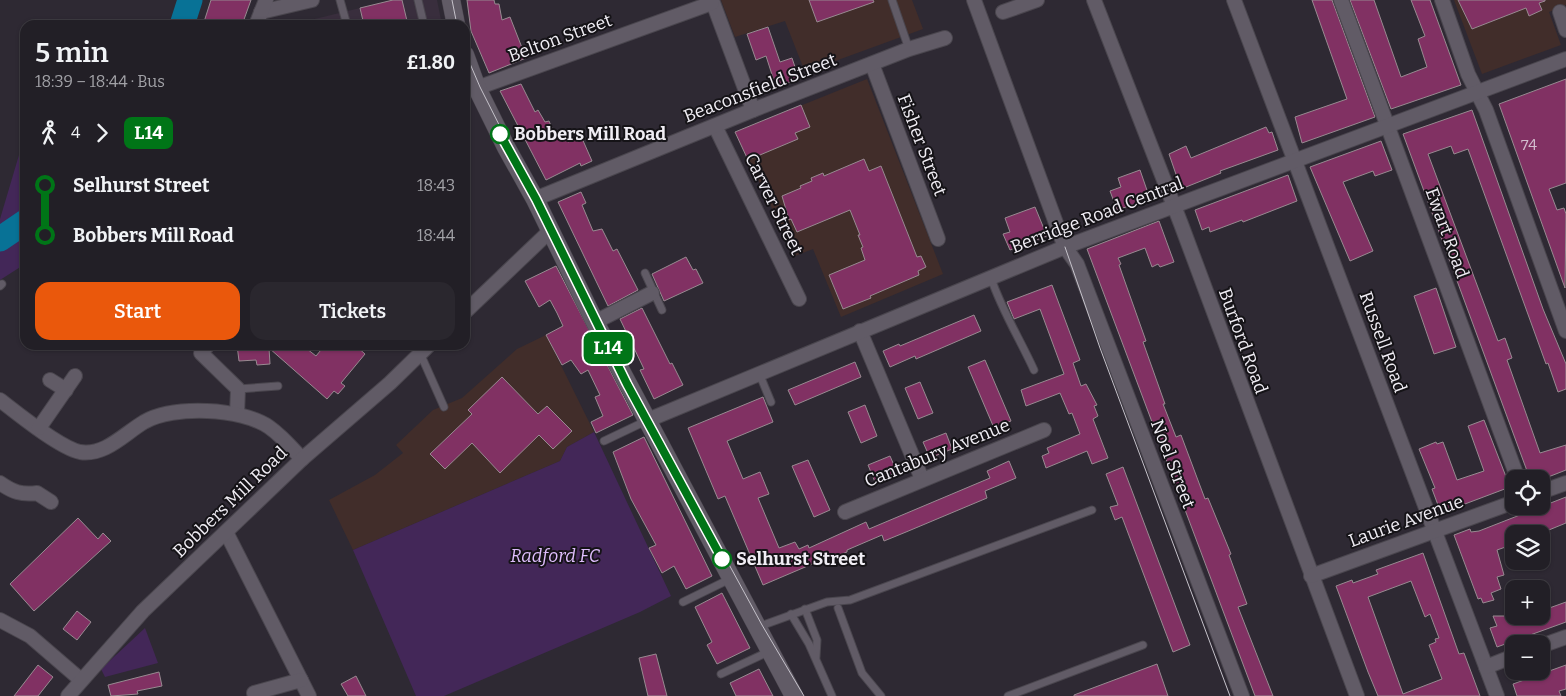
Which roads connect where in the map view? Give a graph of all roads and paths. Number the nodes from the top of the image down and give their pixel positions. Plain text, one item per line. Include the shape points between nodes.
1 (312, 0) edge
2 (340, 0) edge
3 (418, 0) edge
4 (451, 0) edge
5 (892, 0) edge
6 (974, 0) edge
7 (1037, 0) edge
8 (1094, 0) edge
9 (1234, 0) edge
10 (1341, 0) edge
11 (1442, 0) edge
12 (712, 1) edge
13 (264, 6) edge
14 (1003, 12) dead end
15 (1560, 12) dead end
16 (258, 20) edge
17 (346, 20) edge
18 (423, 20) edge
19 (455, 20) edge
20 (1566, 30) edge
21 (945, 38) dead end
22 (909, 50) junction
23 (1566, 59) edge
24 (872, 64) junction
25 (470, 68) edge
26 (478, 88) junction
27 (1477, 92) junction
28 (753, 110) junction
29 (1387, 125) junction
30 (714, 126) junction
31 (1295, 159) junction
32 (536, 199) junction
33 (1174, 205) junction
34 (551, 230) junction
35 (938, 239) dead end
36 (1065, 247) junction
37 (645, 273) dead end
38 (991, 278) junction
39 (652, 293) junction
40 (799, 299) dead end
41 (470, 307) edge
42 (662, 310) dead end
43 (595, 322) junction
44 (1566, 330) edge
45 (860, 332) junction
46 (204, 350) edge
47 (423, 350) edge
48 (424, 350) edge
49 (1034, 370) dead end
50 (759, 373) junction
51 (75, 376) dead end
52 (50, 380) dead end
53 (278, 386) dead end
54 (238, 389) junction
55 (66, 390) junction
56 (0, 400) edge
57 (771, 402) dead end
58 (444, 407) dead end
59 (237, 414) junction
60 (648, 420) junction
61 (39, 428) junction
62 (1044, 430) dead end
63 (604, 441) dead end
64 (302, 459) junction
65 (1515, 470) edge
66 (922, 479) junction
67 (0, 483) edge
68 (1566, 483) edge
69 (1550, 489) edge
70 (51, 502) dead end
71 (1505, 505) edge
72 (1092, 510) dead end
73 (845, 512) dead end
74 (1435, 531) junction
75 (226, 532) junction
76 (1311, 576) junction
77 (732, 578) junction
78 (683, 602) dead end
79 (838, 608) dead end
80 (805, 609) junction
81 (791, 614) junction
82 (0, 620) edge
83 (758, 627) junction
84 (1566, 637) edge
85 (1550, 643) edge
86 (1143, 644) dead end
87 (770, 650) junction
88 (816, 660) junction
89 (1505, 660) edge
90 (1486, 667) junction
91 (721, 674) dead end
92 (81, 680) junction
93 (301, 680) junction
94 (254, 693) dead end
95 (71, 695) edge
96 (309, 696) edge
97 (794, 696) edge
98 (832, 696) edge
99 (881, 696) edge
100 (1008, 696) edge
101 (1242, 696) edge
102 (1357, 696) edge
103 (1497, 696) edge

1 - 13 street
2 - 17 lane
3 - 18 lane
4 - 19 street
5 - 22 lane
6 - 36 street, Noel Street
7 - 14 street
8 - 33 street, Burford Road
9 - 31 street, Russell Road
10 - 29 street, Ewart Road
11 - 27 street
12 - 26 street, Belton Street
12 - 28 street
13 - 16 street
15 - 20 street
21 - 22 street, Beaconsfield Street
22 - 24 street, Beaconsfield Street
23 - 27 street, Berridge Road Central
24 - 28 street, Beaconsfield Street
24 - 35 street, Fisher Street
25 - 26 street
26 - 32 street via 506,147
27 - 29 street, Berridge Road Central
27 - 44 street
28 - 30 street, Beaconsfield Street
29 - 31 street, Berridge Road Central
29 - 65 street, Ewart Road
30 - 32 street, Beaconsfield Street
30 - 40 street, Carver Street
31 - 33 street, Berridge Road Central
31 - 74 street, Russell Road
32 - 34 street
33 - 36 street, Berridge Road Central
33 - 76 street, Burford Road
34 - 41 street
34 - 43 street
36 - 38 street, Berridge Road Central
36 - 101 street, Noel Street via 1077,264
37 - 39 lane
38 - 45 street, Berridge Road Central
38 - 49 lane via 1012,329
39 - 42 lane
39 - 43 street
43 - 60 street
45 - 50 street, Berridge Road Central
45 - 66 street
46 - 54 street via 201,353
47 - 64 street, Bobbers Mill Road
48 - 58 lane
50 - 57 lane
50 - 60 street, Berridge Road Central
51 - 55 street
52 - 55 street
53 - 54 lane
54 - 59 street
55 - 61 street
56 - 61 street
59 - 61 street via 161,415 145,421 101,450 91,452 66,447
59 - 64 street via 269,427
60 - 63 lane
60 - 77 street
62 - 66 street, Cantabury Avenue
64 - 75 street, Bobbers Mill Road
66 - 73 street, Cantabury Avenue
67 - 70 street via 11,491 23,495 37,493
68 - 69 street
71 - 74 street, Laurie Avenue
72 - 80 lane via 850,600 827,602
74 - 76 street, Laurie Avenue
74 - 90 street, Russell Road
75 - 92 street, Bobbers Mill Road via 143,610
75 - 93 street
76 - 102 street, Burford Road
77 - 78 lane
77 - 83 street
79 - 99 lane via 862,673
80 - 81 lane
80 - 88 lane via 817,640
81 - 83 lane
81 - 88 lane
82 - 92 street via 30,636
83 - 87 street
84 - 85 street
86 - 100 lane
87 - 91 lane
87 - 97 street
88 - 98 lane
89 - 90 street
90 - 103 street, Russell Road
92 - 95 street, Bobbers Mill Road
93 - 94 street
93 - 96 street

